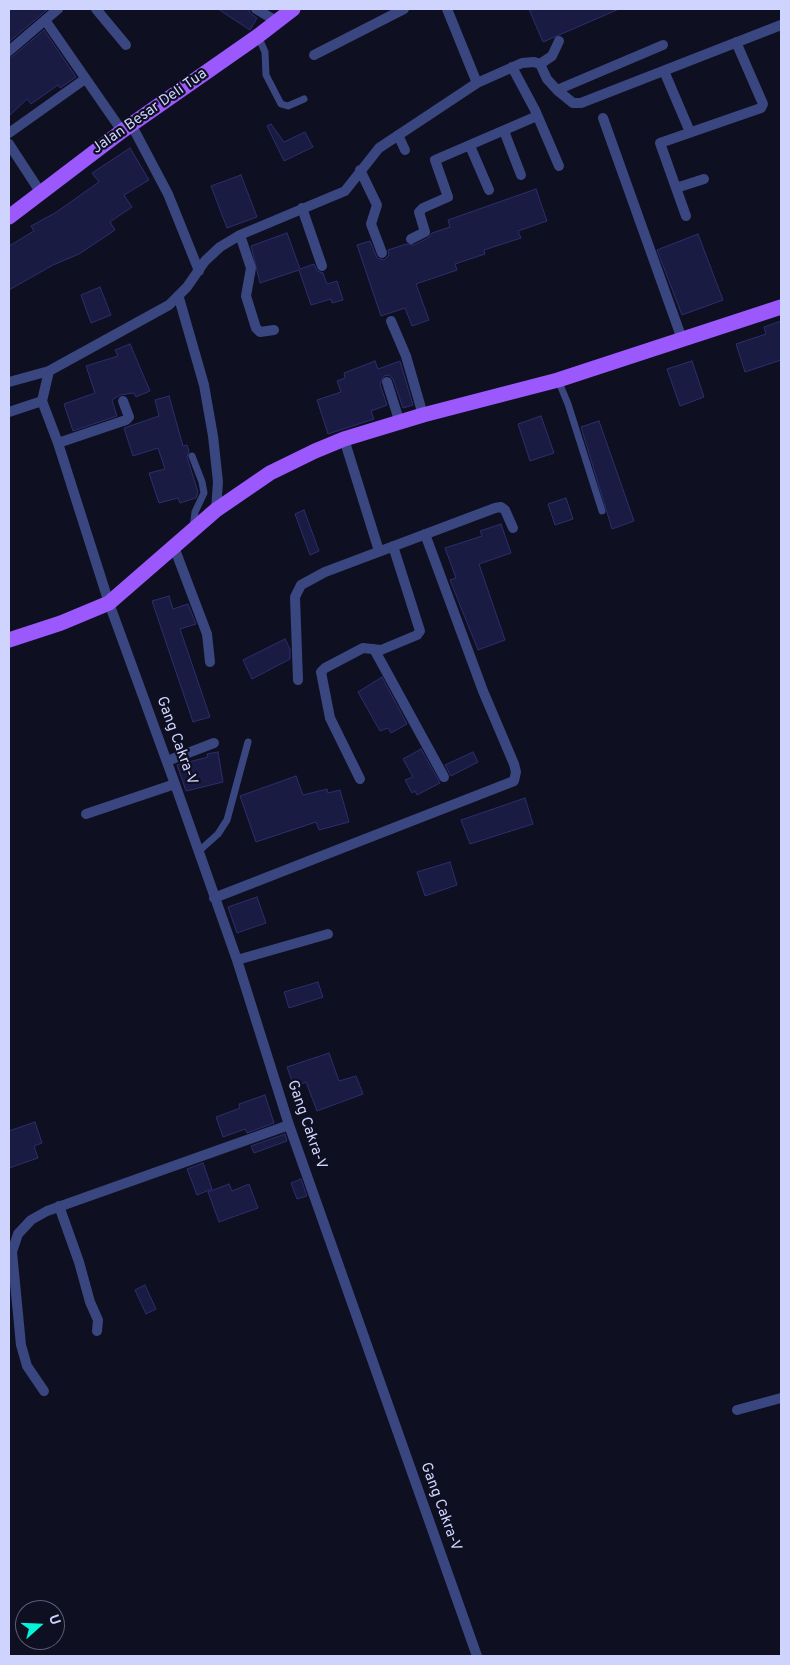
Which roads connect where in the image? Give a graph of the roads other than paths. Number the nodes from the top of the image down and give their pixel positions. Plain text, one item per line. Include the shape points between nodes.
1 (58, 9) edge
2 (96, 9) edge
3 (256, 9) edge
4 (293, 9) edge
5 (404, 9) edge
6 (448, 9) edge
7 (45, 20) junction
8 (278, 22) junction
9 (781, 25) edge
10 (258, 36) junction
11 (559, 41) dead end
12 (736, 42) junction
13 (126, 45) dead end
14 (663, 45) dead end
15 (9, 51) edge
16 (314, 55) dead end
17 (540, 64) junction
18 (512, 67) junction
19 (664, 71) junction
20 (86, 79) junction
21 (477, 83) junction
22 (557, 90) junction
23 (304, 99) dead end
24 (537, 116) junction
25 (604, 118) dead end
26 (126, 127) junction
27 (504, 131) junction
28 (690, 132) junction
29 (9, 133) edge
30 (398, 134) junction
31 (9, 144) edge
32 (470, 146) junction
33 (405, 150) dead end
34 (559, 166) dead end
35 (360, 170) junction
36 (521, 174) dead end
37 (704, 179) dead end
38 (676, 188) junction
39 (489, 190) dead end
40 (40, 193) junction
41 (302, 208) junction
42 (686, 216) dead end
43 (9, 217) edge
44 (240, 235) junction
45 (411, 238) dead end
46 (382, 253) dead end
47 (322, 266) dead end
48 (199, 271) junction
49 (179, 298) junction
50 (781, 307) edge
51 (391, 321) dead end
52 (274, 330) dead end
53 (682, 339) junction
54 (49, 371) junction
55 (558, 380) junction
56 (9, 382) edge
57 (387, 382) dead end
58 (42, 401) junction
59 (123, 401) dead end
60 (9, 412) edge
61 (423, 415) junction
62 (400, 423) junction
63 (344, 439) junction
64 (58, 443) junction
65 (192, 456) dead end
66 (216, 510) junction
67 (602, 511) dead end
68 (193, 528) junction
69 (513, 528) dead end
70 (425, 534) junction
71 (393, 546) junction
72 (174, 547) junction
73 (378, 551) junction
74 (109, 603) junction
75 (9, 640) edge
76 (374, 649) junction
77 (210, 662) dead end
78 (298, 680) dead end
79 (248, 742) dead end
80 (214, 743) dead end
81 (167, 761) junction
82 (444, 777) dead end
83 (360, 779) dead end
84 (176, 784) junction
85 (86, 814) dead end
86 (199, 851) junction
87 (214, 898) junction
88 (328, 934) dead end
89 (237, 960) junction
90 (289, 1125) junction
91 (59, 1206) junction
92 (98, 1331) dead end
93 (44, 1391) dead end
94 (781, 1398) edge
95 (737, 1410) dead end
96 (477, 1656) edge

1 - 7 street
2 - 13 street
3 - 8 street
4 - 8 main road, Jalan Besar Deli Tua
5 - 16 street
6 - 21 street
7 - 15 street
7 - 20 street
8 - 10 main road, Jalan Besar Deli Tua
9 - 12 street
10 - 23 lane via 265,52 266,75 281,104 288,106
10 - 26 main road, Jalan Besar Deli Tua
11 - 17 street via 552,56
12 - 19 street
12 - 28 street via 763,104 761,108
14 - 22 street
17 - 18 street via 530,62
17 - 22 street
18 - 21 street
18 - 24 street
19 - 22 street via 581,104 573,103
19 - 28 street
20 - 26 street
20 - 29 street
21 - 30 street
24 - 27 street
24 - 34 street
25 - 53 street
26 - 40 main road, Jalan Besar Deli Tua
26 - 48 street via 168,194
27 - 32 street
27 - 36 street
28 - 38 street via 660,143
30 - 33 street
30 - 35 street via 379,148
31 - 40 street
32 - 39 street
32 - 45 street via 436,160 448,197 422,208 419,212 425,232
35 - 41 street via 344,191
35 - 46 street via 376,205 371,224
37 - 38 street
38 - 42 street
40 - 43 main road, Jalan Besar Deli Tua
41 - 44 street
41 - 47 street
44 - 48 street via 220,247
44 - 52 street via 251,268 246,296 256,328 260,332
48 - 49 street
49 - 54 street via 156,314
49 - 66 street via 204,385 213,436 218,482
50 - 53 main road
51 - 61 street via 406,356
53 - 55 main road
54 - 56 street
54 - 58 street
55 - 61 main road
55 - 67 lane
57 - 62 street
58 - 60 street
58 - 64 street, Gang Cakra-V
59 - 64 street via 129,417 126,420
61 - 62 main road
62 - 63 main road
63 - 66 main road via 291,462
63 - 73 street
64 - 74 street, Gang Cakra-V
65 - 68 lane via 204,493 195,512
66 - 68 main road
68 - 72 main road
69 - 70 street via 501,507
70 - 71 street
70 - 87 street via 483,691 514,764 514,781
71 - 73 street
71 - 76 street via 420,631 381,650
72 - 74 main road
72 - 77 street via 207,634
73 - 78 street via 325,572 297,590
74 - 75 main road
74 - 81 street, Gang Cakra-V
76 - 82 street
76 - 83 street via 363,648 321,672 330,718
79 - 86 lane via 227,820 218,834
80 - 81 street
81 - 84 street, Gang Cakra-V
84 - 85 street
84 - 86 street, Gang Cakra-V
86 - 87 street, Gang Cakra-V
87 - 89 street, Gang Cakra-V
88 - 89 street
89 - 90 street, Gang Cakra-V
90 - 91 street
90 - 96 street, Gang Cakra-V
91 - 92 street via 98,1320
91 - 93 street via 31,1220 18,1234 12,1252 21,1345 27,1366
94 - 95 street

